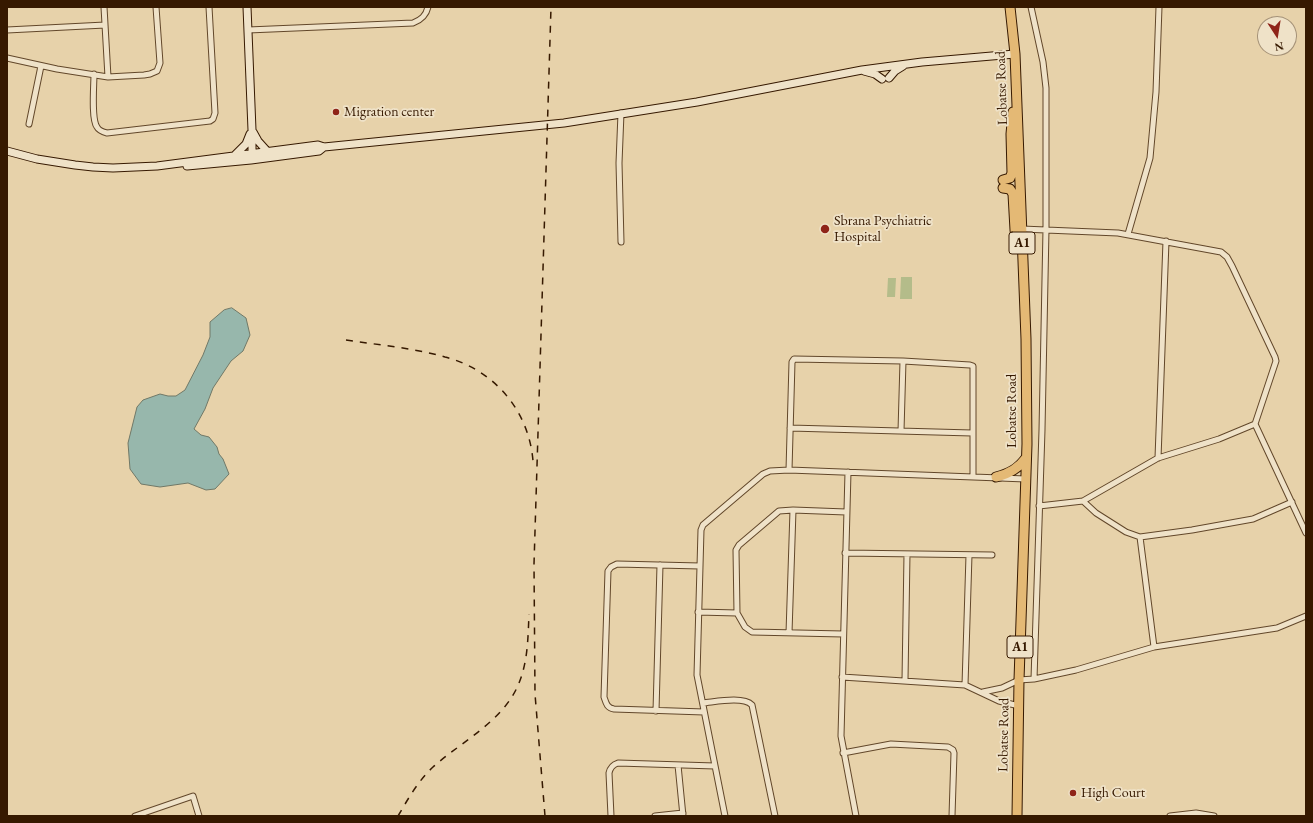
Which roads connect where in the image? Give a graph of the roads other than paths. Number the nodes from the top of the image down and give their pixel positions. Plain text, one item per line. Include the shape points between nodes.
1 (104, 7) edge
2 (156, 7) edge
3 (209, 7) edge
4 (247, 7) edge
5 (428, 7) edge
6 (1010, 7) edge
7 (1031, 7) edge
8 (1159, 7) edge
9 (105, 25) junction
10 (7, 30) edge
11 (248, 30) junction
12 (1015, 54) junction
13 (7, 58) edge
14 (907, 64) junction
15 (41, 66) junction
16 (862, 70) junction
17 (94, 74) junction
18 (108, 77) junction
19 (1016, 86) junction
20 (621, 113) junction
21 (29, 124) dead end
22 (252, 130) junction
23 (324, 147) junction
24 (7, 151) edge
25 (267, 151) junction
26 (235, 155) junction
27 (252, 156) junction
28 (157, 166) junction
29 (1022, 228) junction
30 (1046, 229) junction
31 (1128, 234) junction
32 (621, 242) dead end
33 (1166, 242) junction
34 (1023, 281) junction
35 (903, 361) junction
36 (1255, 424) junction
37 (790, 428) junction
38 (900, 431) junction
39 (972, 433) junction
40 (1026, 458) junction
41 (1158, 458) junction
42 (789, 470) junction
43 (848, 472) junction
44 (973, 476) junction
45 (996, 477) junction
46 (1026, 479) junction
47 (1083, 501) junction
48 (1292, 502) junction
49 (1039, 506) junction
50 (793, 510) junction
51 (846, 512) junction
52 (1306, 533) edge
53 (1140, 537) junction
54 (845, 553) junction
55 (906, 554) junction
56 (969, 555) junction
57 (992, 555) dead end
58 (660, 565) junction
59 (700, 566) junction
60 (698, 612) junction
61 (737, 614) junction
62 (1306, 616) edge
63 (789, 633) junction
64 (843, 634) junction
65 (1154, 647) junction
66 (842, 677) junction
67 (1034, 678) junction
68 (905, 680) junction
69 (1019, 680) junction
70 (965, 685) junction
71 (983, 692) junction
72 (702, 703) junction
73 (1019, 706) junction
74 (656, 711) junction
75 (704, 712) junction
76 (843, 753) junction
77 (678, 765) junction
78 (716, 766) junction
79 (683, 815) edge
80 (135, 816) edge
81 (199, 816) edge
82 (611, 816) edge
83 (655, 816) edge
84 (725, 816) edge
85 (775, 816) edge
86 (856, 816) edge
87 (952, 816) edge
88 (1016, 816) edge
89 (1170, 816) edge
90 (1213, 816) edge

1 - 9 street
2 - 18 street via 160,63 157,71 144,75
3 - 17 street via 215,113 210,121 108,133 101,131 94,119
4 - 11 street
5 - 11 street via 424,18 413,24
6 - 12 highway, Lobatse Road / A1
7 - 30 street via 1046,82
8 - 31 street via 1156,92 1150,158
9 - 10 street
9 - 18 street
11 - 22 street
12 - 14 street
12 - 19 highway, Lobatse Road / A1
13 - 15 street
14 - 16 street
14 - 16 street via 885,78
15 - 17 street
15 - 21 street
16 - 20 street via 697,102
17 - 18 street
19 - 29 highway, Lobatse Road / A1
19 - 34 highway via 1011,127 1012,173 1003,184 1013,194 1015,230
20 - 23 street via 558,123
20 - 32 street via 618,163
22 - 25 street
22 - 26 street via 246,144
22 - 27 street
23 - 25 street via 318,145
23 - 27 street via 319,151
24 - 28 street via 37,159 93,167
25 - 27 street
26 - 27 street
26 - 28 street
27 - 28 street via 167,168
29 - 30 street
29 - 34 highway, Lobatse Road / A1
30 - 31 street
30 - 49 street
31 - 33 street
33 - 36 street via 1221,252 1227,257 1234,271 1276,364
33 - 41 street
34 - 40 highway, Lobatse Road / A1 via 1026,339
35 - 37 street via 794,359
35 - 38 street
35 - 39 street via 974,367
36 - 41 street via 1219,439
36 - 48 street
37 - 38 street
37 - 42 street
38 - 39 street
39 - 44 street
40 - 45 highway via 1017,469
40 - 46 highway, Lobatse Road / A1
41 - 47 street
42 - 43 street
42 - 59 street via 763,474 703,524
43 - 44 street
43 - 51 street
44 - 45 street
45 - 46 street
46 - 69 highway, Lobatse Road / A1
47 - 49 street
47 - 53 street via 1096,513 1126,532
48 - 52 street
48 - 53 street via 1253,520
49 - 67 street
50 - 51 street
50 - 61 street via 776,512 736,550
50 - 63 street
51 - 54 street
53 - 65 street
54 - 55 street
54 - 64 street
55 - 56 street
55 - 68 street
56 - 57 street
56 - 70 street
58 - 59 street
58 - 74 street
58 - 74 street via 617,564 608,571 604,689 605,702 611,709
59 - 60 street
60 - 61 street
60 - 72 street via 697,675
61 - 63 street via 751,632
62 - 65 street via 1277,628
63 - 64 street
64 - 66 street
65 - 67 street via 1076,670
66 - 68 street
66 - 76 street via 840,736
67 - 69 street
68 - 70 street
69 - 71 street via 1002,688
69 - 73 highway, Lobatse Road / A1
70 - 71 street
71 - 73 street via 999,701
72 - 75 street
72 - 85 street via 738,700 747,701 752,705
73 - 88 highway, Lobatse Road / A1
74 - 75 street
75 - 78 street
76 - 86 street
76 - 87 street via 895,743 951,748 954,753
77 - 78 street
77 - 79 street
77 - 82 street via 614,764 609,773
78 - 84 street
79 - 83 street
80 - 81 street via 193,796
89 - 90 street via 1196,813

